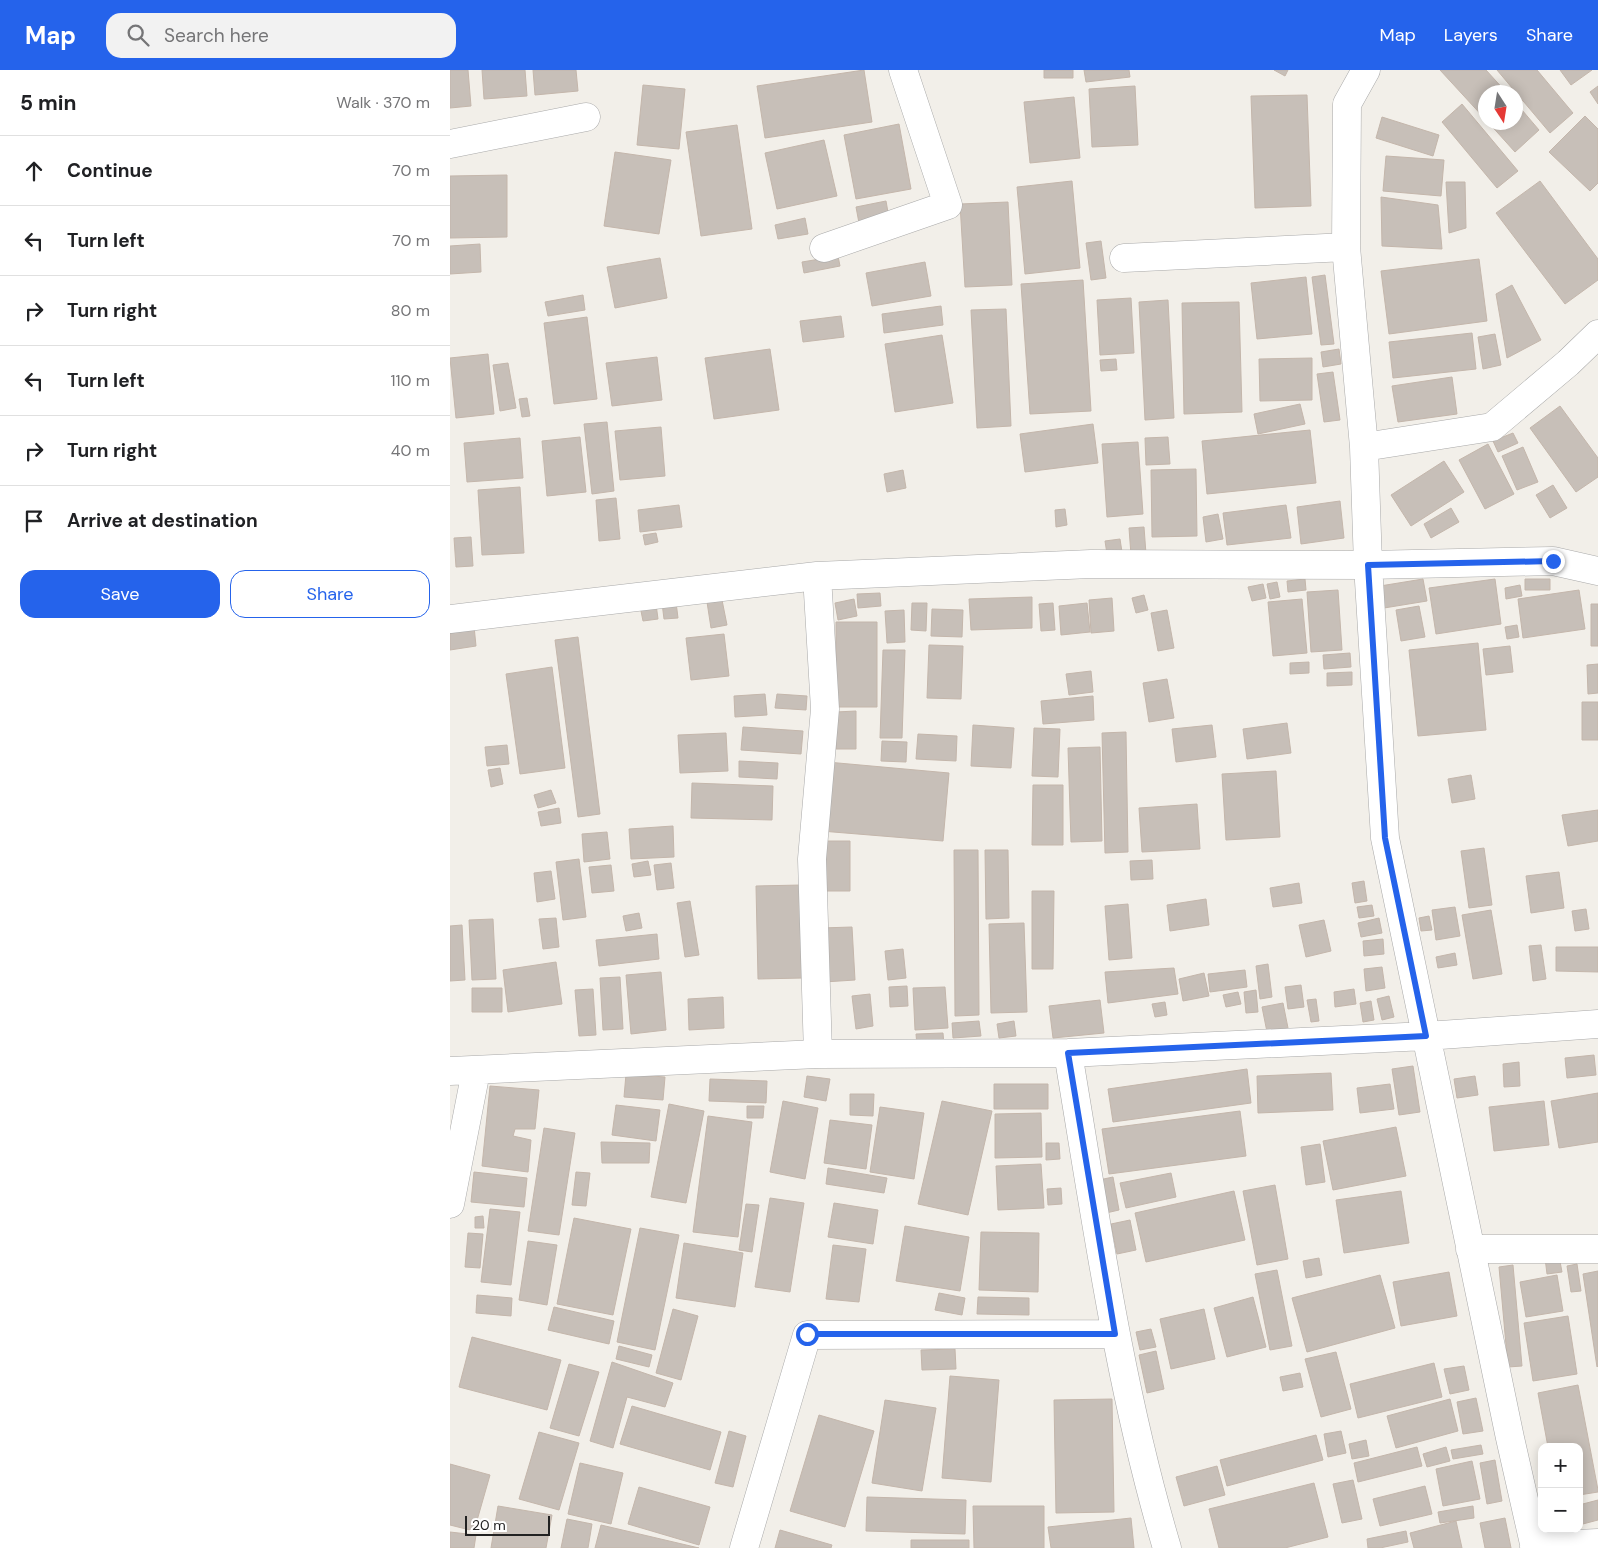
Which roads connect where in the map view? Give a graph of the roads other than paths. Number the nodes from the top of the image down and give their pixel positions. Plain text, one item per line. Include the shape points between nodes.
1 (903, 70) edge
2 (1366, 70) edge
3 (586, 117) dead end
4 (450, 144) edge
5 (1346, 247) junction
6 (824, 248) dead end
7 (1124, 258) dead end
8 (1598, 334) edge
9 (1364, 448) junction
10 (1368, 565) junction
11 (1598, 571) edge
12 (817, 576) junction
13 (450, 620) edge
14 (1598, 1024) edge
15 (1426, 1036) junction
16 (1068, 1053) junction
17 (818, 1054) junction
18 (463, 1071) edge
19 (450, 1204) edge
20 (1470, 1249) junction
21 (1598, 1249) edge
22 (1115, 1334) junction
23 (1598, 1542) edge
24 (1535, 1547) edge
25 (744, 1548) edge
26 (1167, 1548) edge

1 - 6 street via 948,205
2 - 5 street via 1347,104
3 - 4 street
5 - 7 street
5 - 9 street
8 - 9 street via 1492,427
9 - 10 street
10 - 11 street via 1553,561
10 - 12 street via 1091,564
10 - 15 street via 1385,838
12 - 13 street
12 - 17 street via 825,709 812,859
14 - 15 street
15 - 16 street
15 - 20 street
16 - 17 street
16 - 22 street
17 - 18 street
18 - 19 street
20 - 21 street
20 - 24 street
22 - 25 street via 807,1334
22 - 26 street
23 - 24 street

